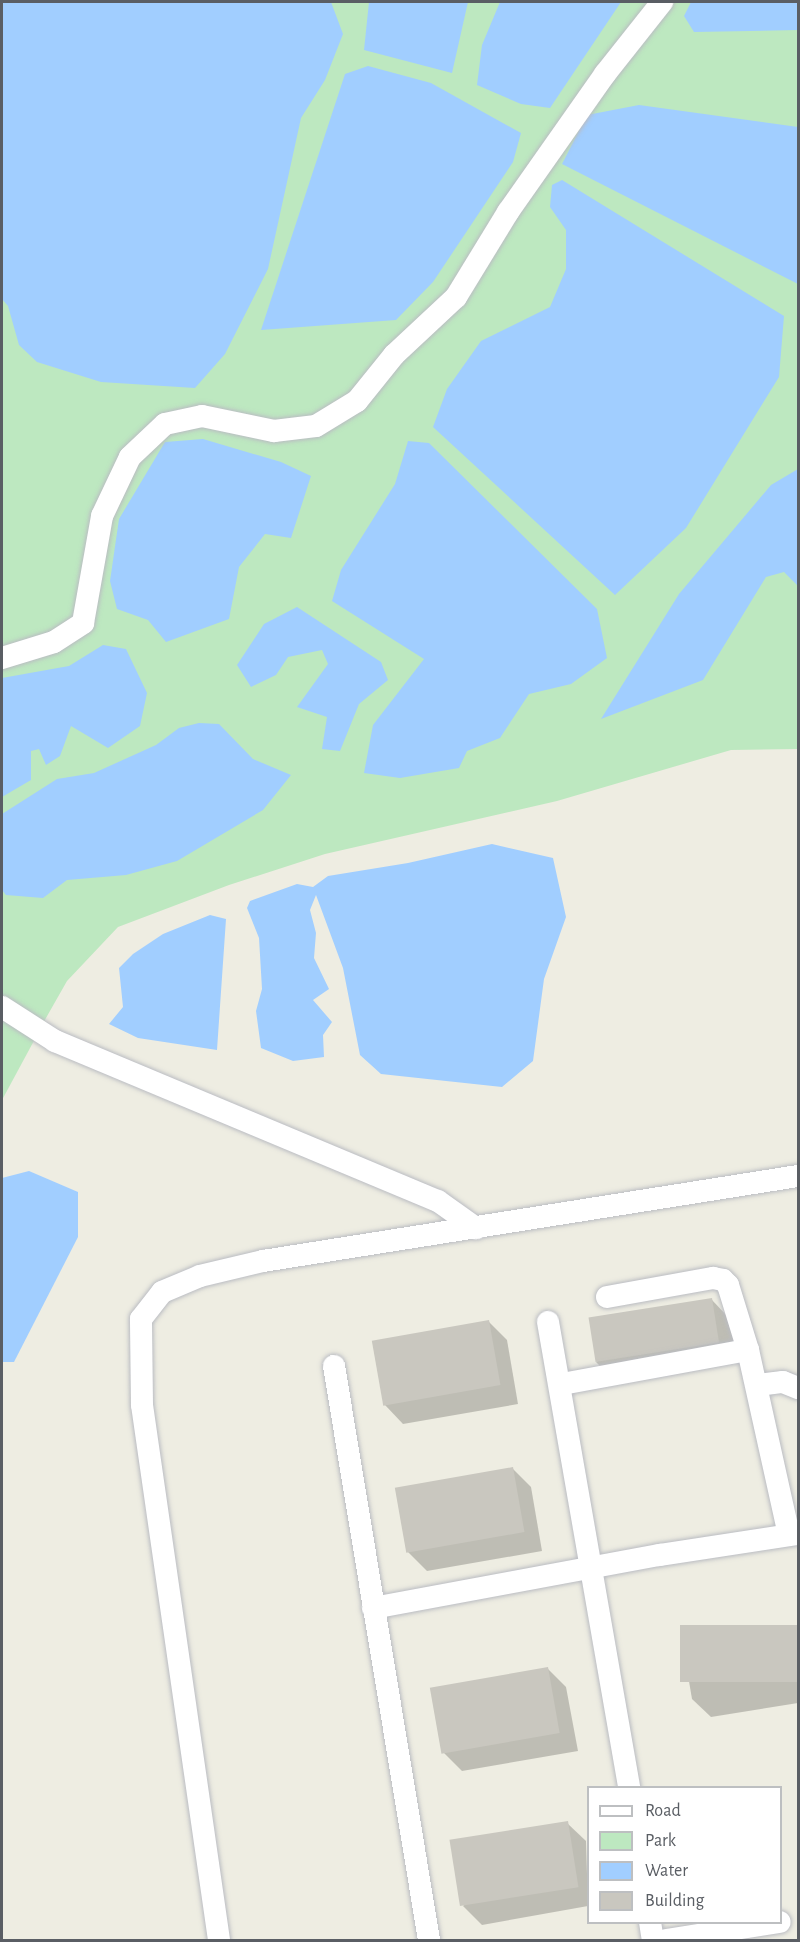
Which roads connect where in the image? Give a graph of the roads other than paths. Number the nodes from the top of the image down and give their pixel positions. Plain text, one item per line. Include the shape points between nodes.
1 (662, 2) edge
2 (2, 658) edge
3 (2, 1007) edge
4 (798, 1176) edge
5 (477, 1228) junction
6 (608, 1297) dead end
7 (548, 1322) dead end
8 (748, 1350) junction
9 (334, 1366) dead end
10 (562, 1384) junction
11 (758, 1385) junction
12 (798, 1388) edge
13 (794, 1534) edge
14 (594, 1567) junction
15 (373, 1608) junction
16 (629, 1786) edge
17 (798, 1920) edge
18 (782, 1922) edge
19 (650, 1924) edge
20 (768, 1924) edge
21 (219, 1941) edge
22 (429, 1941) edge
23 (653, 1941) edge
24 (666, 1941) edge

1 - 2 street via 605,74 514,203 456,297 394,355 357,401 316,426 274,431 202,416 165,424 130,457 102,516 83,623 54,642
3 - 5 street via 56,1041 438,1201
4 - 5 street
5 - 21 street via 263,1262 200,1276 162,1292 141,1319 142,1405
6 - 8 street via 713,1278 723,1280 728,1285
7 - 10 street
8 - 10 street
8 - 11 street
9 - 15 street
10 - 14 street
11 - 12 street via 783,1382
11 - 13 street
13 - 14 street
14 - 15 street
14 - 16 street
15 - 22 street
17 - 18 street
19 - 23 street
20 - 24 street

